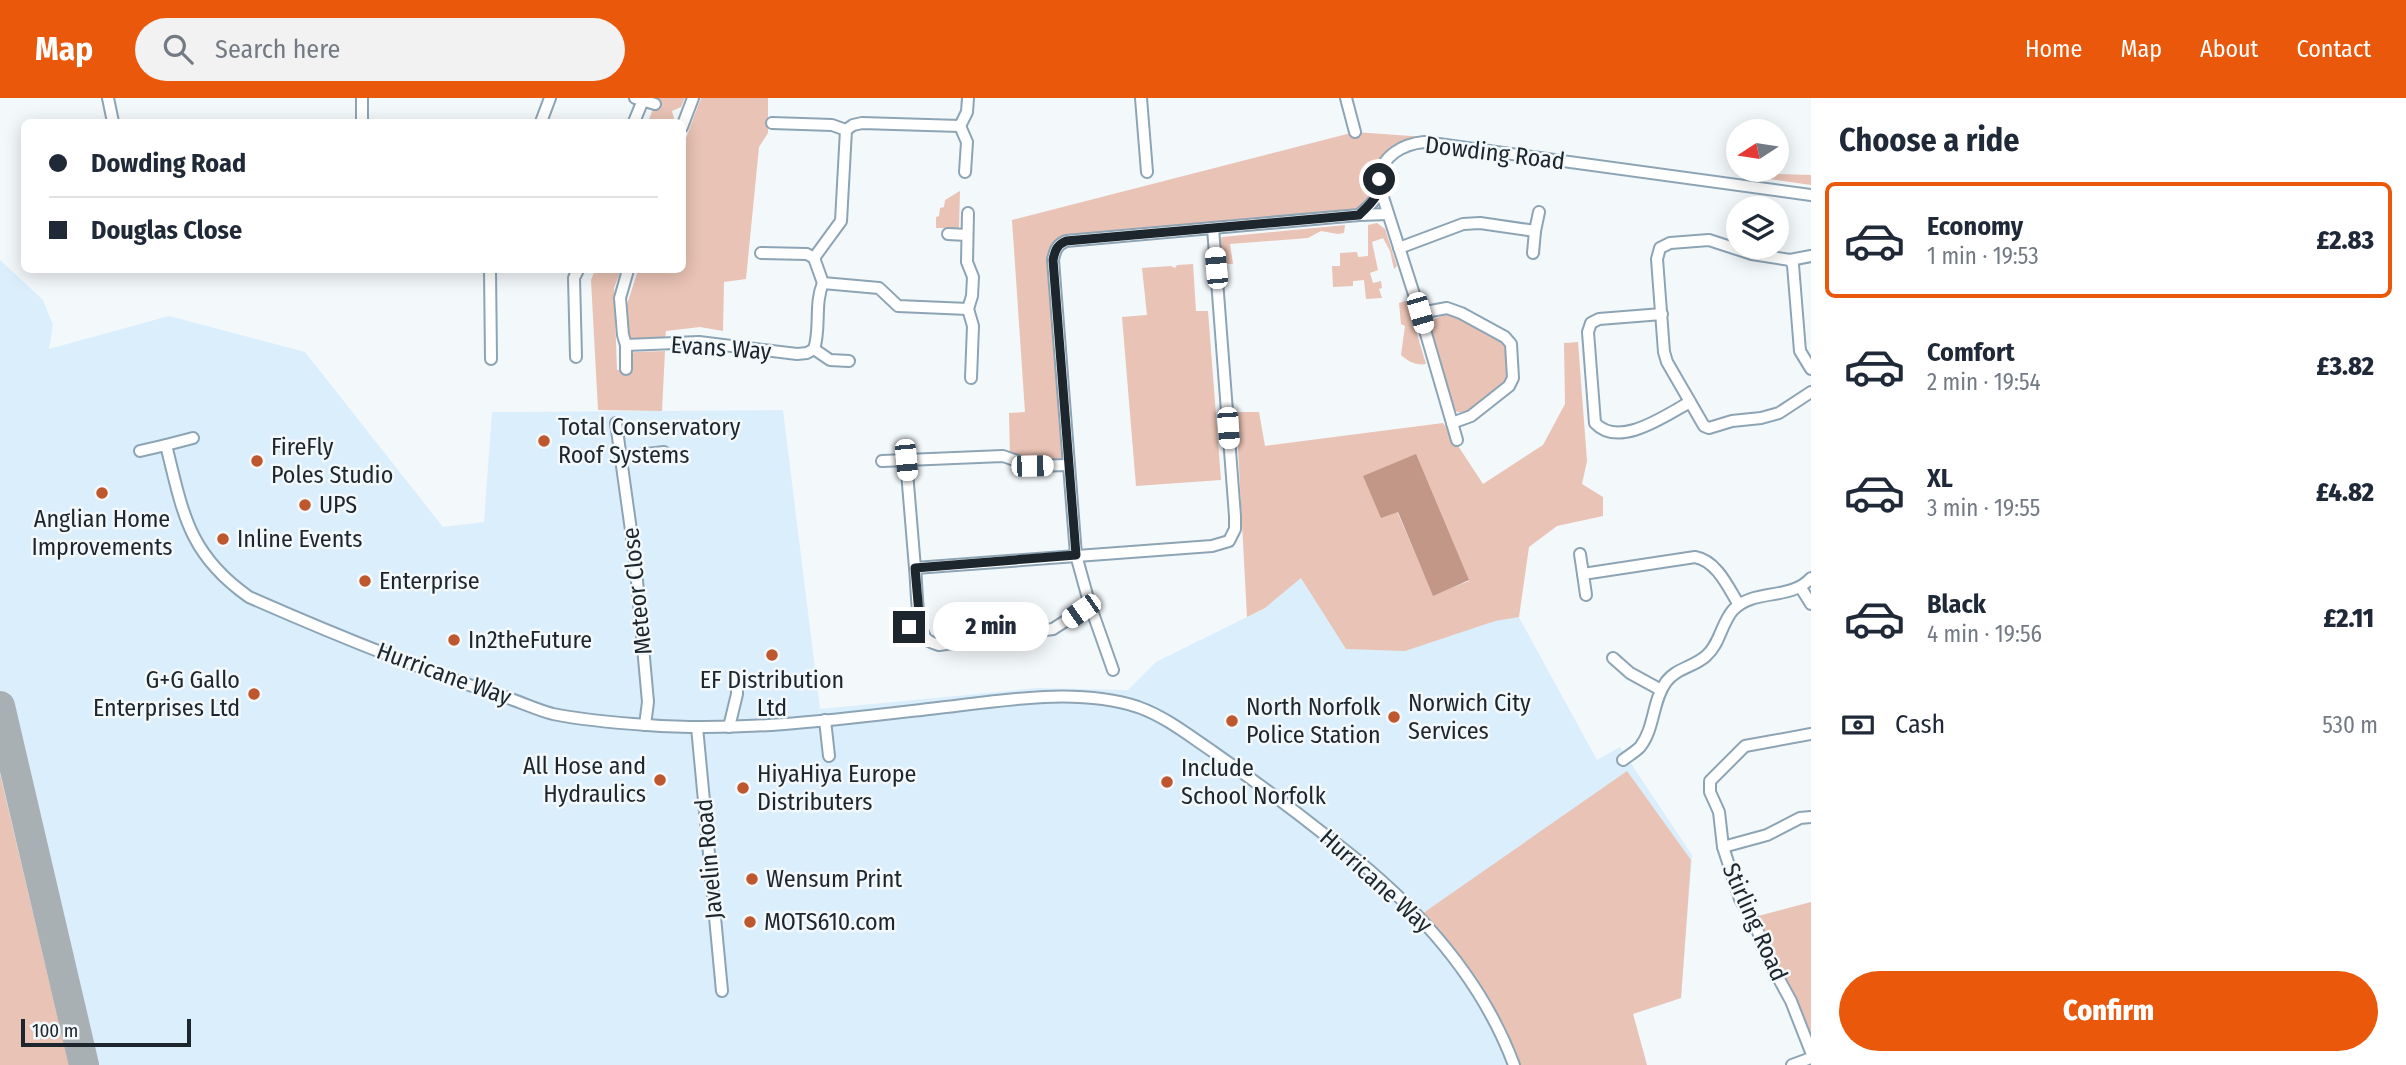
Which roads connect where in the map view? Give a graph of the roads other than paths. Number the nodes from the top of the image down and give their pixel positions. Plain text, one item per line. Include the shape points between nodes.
1 (107, 98) edge
2 (362, 98) edge
3 (550, 98) edge
4 (693, 98) edge
5 (968, 98) edge
6 (1141, 98) edge
7 (1346, 98) edge
8 (639, 99) edge
9 (655, 104) dead end
10 (112, 119) edge
11 (362, 119) edge
12 (542, 119) edge
13 (635, 119) edge
14 (685, 119) edge
15 (772, 123) dead end
16 (960, 126) junction
17 (846, 130) junction
18 (1355, 132) dead end
19 (965, 172) dead end
20 (1147, 172) dead end
21 (1380, 188) junction
22 (1811, 195) edge
23 (1539, 212) dead end
24 (968, 213) dead end
25 (1388, 214) junction
26 (1359, 215) junction
27 (1213, 228) junction
28 (1535, 231) junction
29 (948, 234) dead end
30 (967, 235) junction
31 (1399, 248) junction
32 (761, 253) dead end
33 (1532, 253) dead end
34 (1811, 256) edge
35 (814, 258) junction
36 (1790, 260) junction
37 (491, 273) edge
38 (576, 273) edge
39 (627, 273) edge
40 (823, 283) junction
41 (968, 309) junction
42 (1420, 313) junction
43 (1662, 314) junction
44 (1811, 340) edge
45 (1798, 341) junction
46 (626, 345) junction
47 (814, 349) junction
48 (576, 357) dead end
49 (491, 359) dead end
50 (849, 361) dead end
51 (626, 369) dead end
52 (1811, 369) edge
53 (971, 378) dead end
54 (1811, 392) edge
55 (1690, 402) junction
56 (617, 423) dead end
57 (1452, 423) junction
58 (192, 438) dead end
59 (1457, 440) dead end
60 (166, 445) junction
61 (140, 451) dead end
62 (664, 452) dead end
63 (622, 457) junction
64 (906, 460) junction
65 (882, 461) dead end
66 (1069, 465) junction
67 (1580, 554) dead end
68 (1076, 555) junction
69 (915, 568) junction
70 (1583, 574) junction
71 (1811, 578) edge
72 (1801, 588) junction
73 (1586, 594) dead end
74 (1089, 602) junction
75 (1811, 604) edge
76 (1739, 605) junction
77 (1109, 619) dead end
78 (1096, 624) junction
79 (1613, 658) dead end
80 (1113, 670) dead end
81 (737, 678) dead end
82 (1661, 690) junction
83 (825, 720) junction
84 (645, 725) junction
85 (697, 727) junction
86 (729, 727) junction
87 (1811, 734) edge
88 (829, 756) dead end
89 (1623, 760) dead end
90 (1811, 817) edge
91 (1723, 847) junction
92 (722, 991) dead end
93 (1811, 1052) edge
94 (1811, 1058) edge
95 (1514, 1065) edge
96 (1792, 1065) edge

1 - 10 street
2 - 11 street
3 - 12 street
4 - 14 street
5 - 16 street
6 - 20 street
7 - 18 street
8 - 9 street
8 - 13 street
15 - 17 street via 801,130 840,126
16 - 17 street via 862,123
16 - 19 street via 972,153
17 - 35 street via 841,221
21 - 22 street, Dowding Road via 1388,159 1398,150 1424,142
21 - 25 street
21 - 26 street, Dowding Road
23 - 28 street
24 - 30 street
25 - 26 street
25 - 31 street
26 - 27 street
27 - 66 street via 1066,241 1054,251
27 - 68 street via 1235,529 1229,541 1212,545
28 - 31 street via 1463,224
28 - 33 street
29 - 30 street
30 - 41 street via 967,262 974,277
31 - 42 street
32 - 35 street via 777,259 807,254
34 - 36 street
35 - 40 street
36 - 43 street via 1709,240 1663,245 1657,259
36 - 45 street
37 - 49 street
38 - 48 street
39 - 46 street via 620,298
40 - 41 street via 879,288 904,307
40 - 47 street
41 - 53 street via 977,365
42 - 57 street
42 - 57 street via 1447,308 1511,344 1513,377 1509,386 1471,416
43 - 55 street via 1667,362
43 - 55 street via 1599,318 1591,323 1595,424 1606,432 1635,431
44 - 45 street
45 - 52 street
46 - 47 street, Evans Way via 699,342 797,354
46 - 51 street
47 - 50 street, Evans Way via 830,360
54 - 55 street via 1779,413 1709,428
56 - 63 street, Meteor Close
57 - 59 street
58 - 60 street
60 - 61 street
60 - 84 street, Hurricane Way via 195,542 224,577 249,597 454,681 552,714
62 - 63 street
63 - 84 street, Meteor Close via 648,702
64 - 65 street
64 - 66 street via 1003,456 1032,466
64 - 69 street
66 - 68 street
67 - 70 street
68 - 69 street
68 - 74 street
69 - 74 street via 915,626 930,643 939,645 1053,629
70 - 73 street
70 - 76 street via 1695,557 1712,564
71 - 72 street
72 - 75 street
72 - 76 street
74 - 78 street
76 - 82 street via 1706,657 1678,671
77 - 78 street
78 - 80 street
79 - 82 street via 1628,677
81 - 86 street
82 - 89 street via 1648,734
83 - 86 street, Hurricane Way
83 - 88 street
83 - 95 street, Hurricane Way via 1026,699 1089,698 1138,707 1164,718 1363,864 1419,916 1462,970
84 - 85 street, Hurricane Way
85 - 86 street, Hurricane Way
85 - 92 street, Javelin Road
87 - 91 street, Stirling Road via 1750,743 1716,773 1710,792 1719,812
90 - 91 street
91 - 93 street, Stirling Road via 1740,899
94 - 96 street

